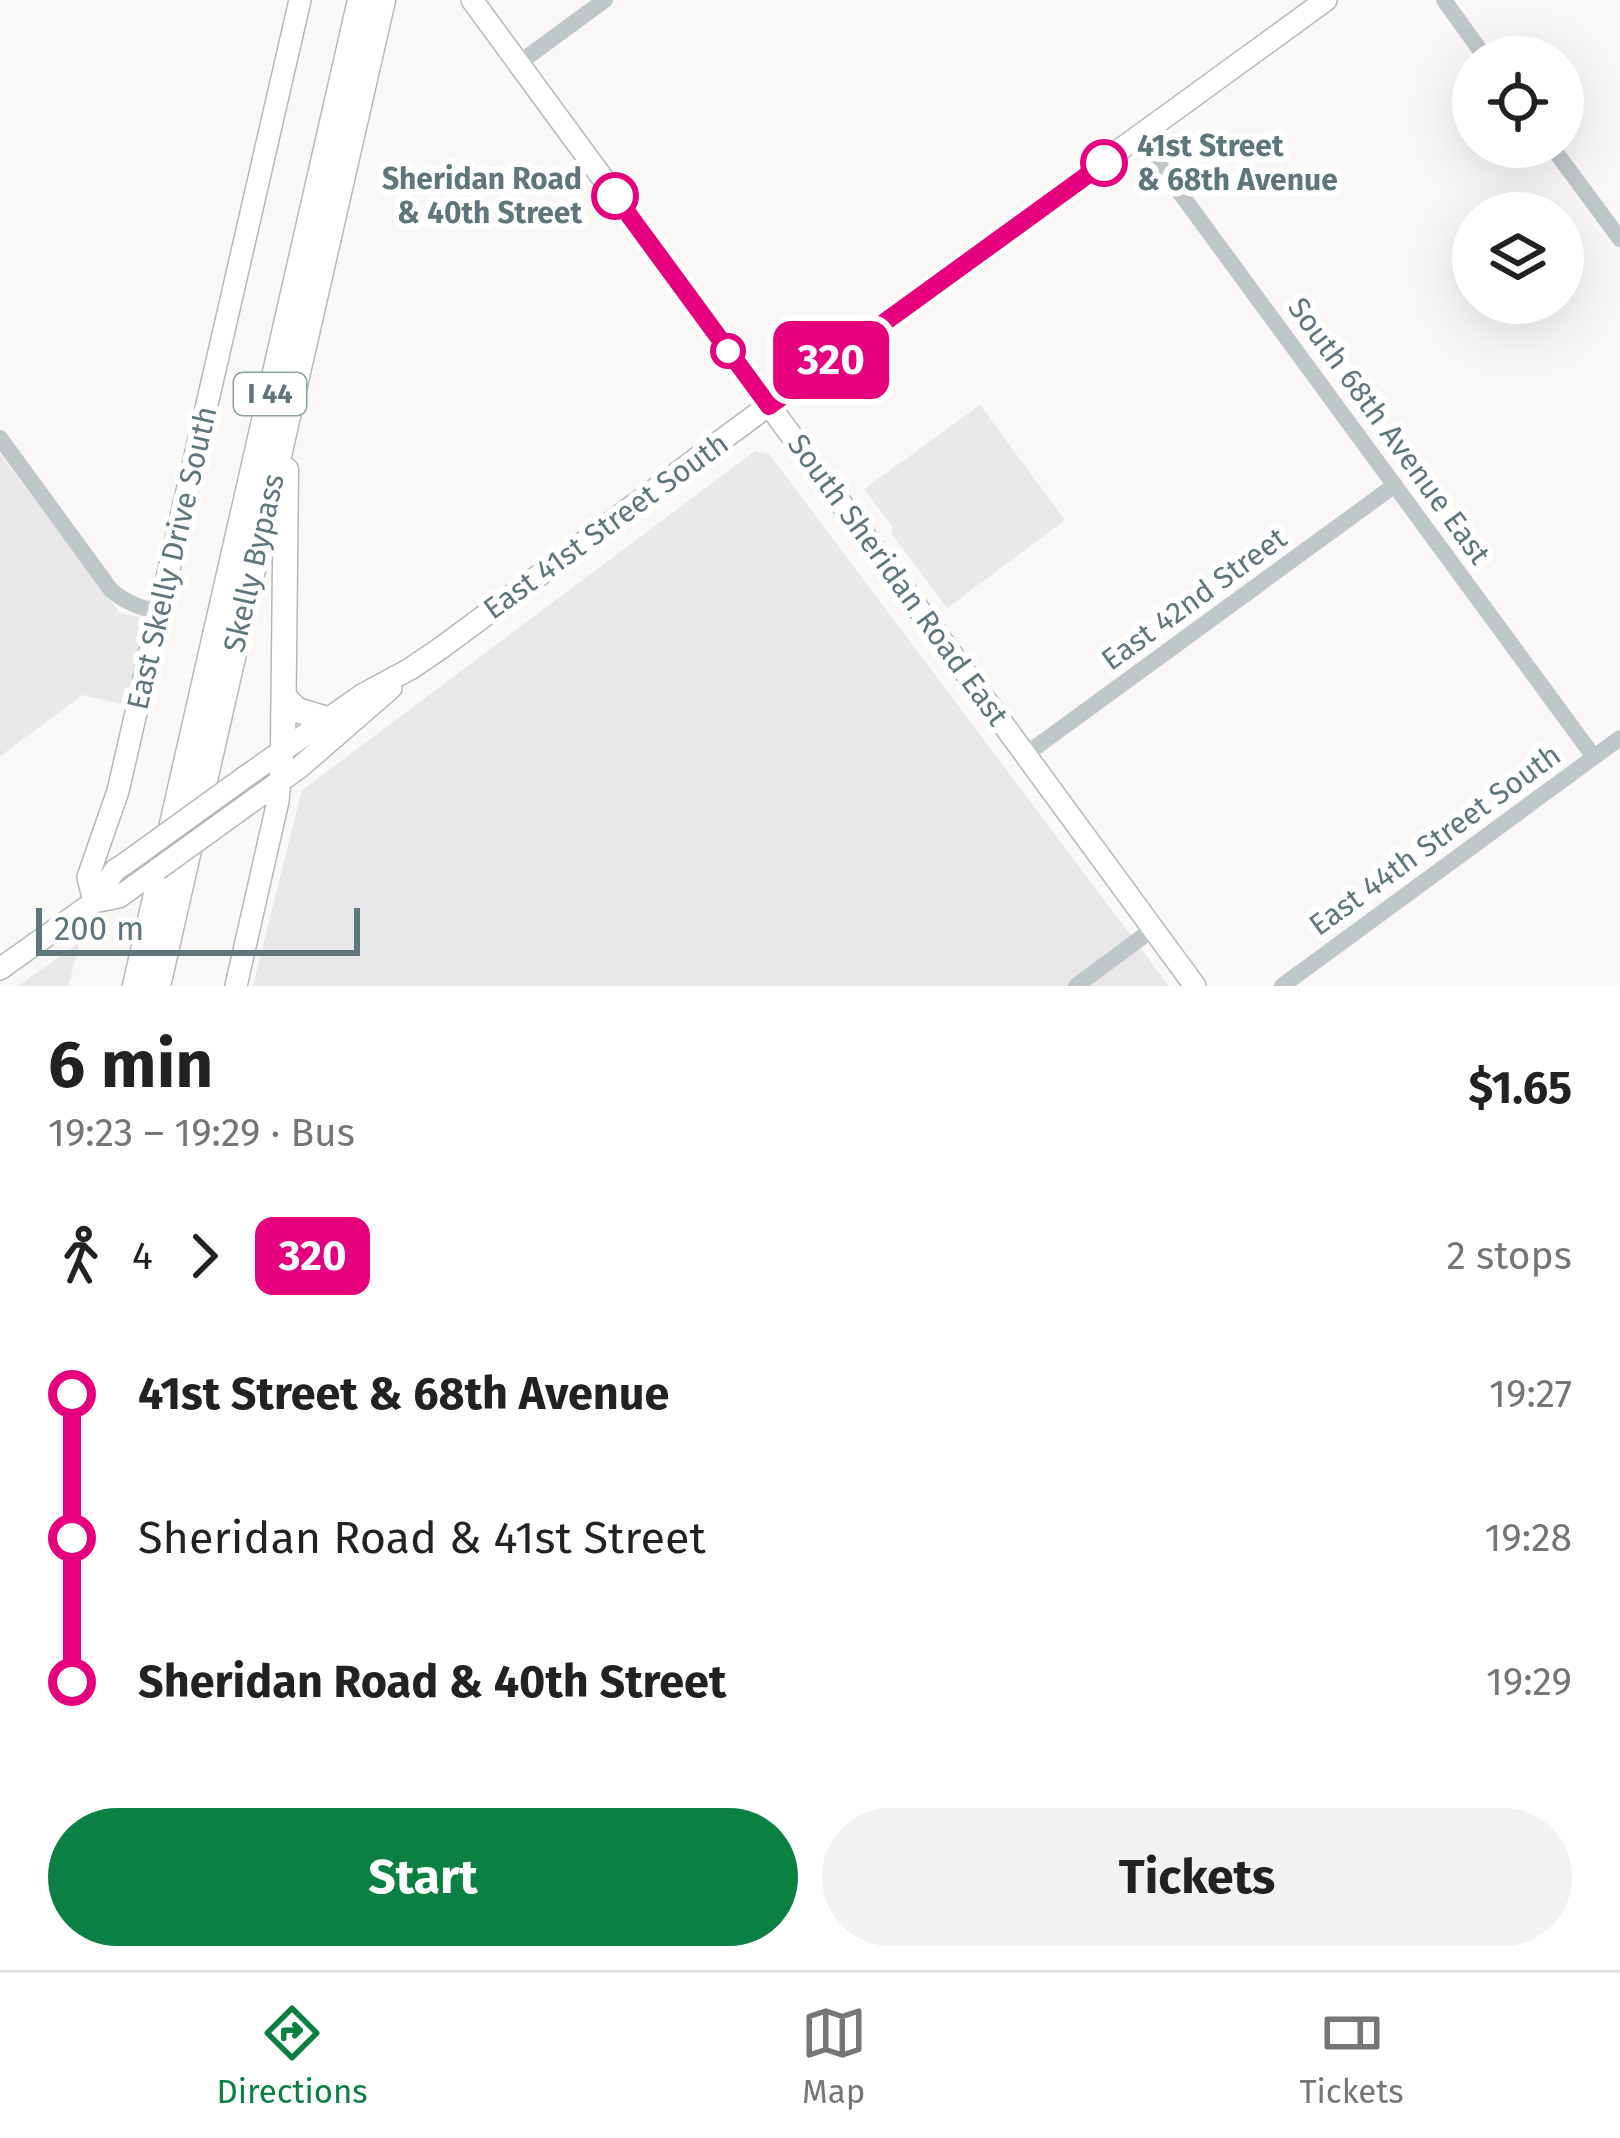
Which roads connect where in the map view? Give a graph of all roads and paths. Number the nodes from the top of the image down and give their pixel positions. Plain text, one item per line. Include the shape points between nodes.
1 (300, 0) edge
2 (472, 0) edge
3 (605, 0) edge
4 (1326, 0) edge
5 (1444, 0) edge
6 (374, 4) edge
7 (1471, 36) edge
8 (519, 63) junction
9 (1139, 137) junction
10 (1568, 168) edge
11 (1620, 239) edge
12 (769, 406) junction
13 (286, 422) junction
14 (0, 438) edge
15 (1395, 485) junction
16 (160, 613) junction
17 (410, 669) junction
18 (284, 697) junction
19 (327, 719) junction
20 (1620, 738) edge
21 (283, 749) junction
22 (1025, 755) junction
23 (1594, 757) junction
24 (279, 782) junction
25 (94, 902) junction
26 (1153, 929) junction
27 (0, 969) edge
28 (135, 986) edge
29 (158, 986) edge
30 (236, 986) edge
31 (1076, 986) edge
32 (1196, 986) edge
33 (1282, 986) edge

1 - 16 main road, East Skelly Drive South
2 - 8 main road, South Sheridan Road East
3 - 8 street
4 - 9 main road, East 41st Street South
5 - 7 street
6 - 13 highway, Skelly Bypass / I 44
6 - 28 highway, Skelly Bypass / I 44
8 - 12 main road, South Sheridan Road East
9 - 12 main road, East 41st Street South
9 - 15 street, South 68th Avenue East
10 - 11 street
12 - 17 main road, East 41st Street South
12 - 22 main road, South Sheridan Road East
13 - 18 highway
13 - 29 highway, Skelly Bypass / I 44
14 - 16 street via 111,590
15 - 22 street, East 42nd Street
15 - 23 street, South 68th Avenue East
16 - 25 main road, East Skelly Drive South via 118,791 88,877
17 - 19 main road, East 41st Street South
17 - 24 main road, East 41st Street South
18 - 19 highway
18 - 21 highway
19 - 21 main road, East 41st Street South
20 - 23 street, East 44th Street South
21 - 24 main road
21 - 25 main road, East 41st Street South, bridge via 116,870
22 - 26 main road, South Sheridan Road East
23 - 33 street, East 44th Street South
24 - 25 main road, East 41st Street South, bridge via 119,898
24 - 30 main road
25 - 27 main road, East 41st Street South
26 - 31 street
26 - 32 main road, South Sheridan Road East

